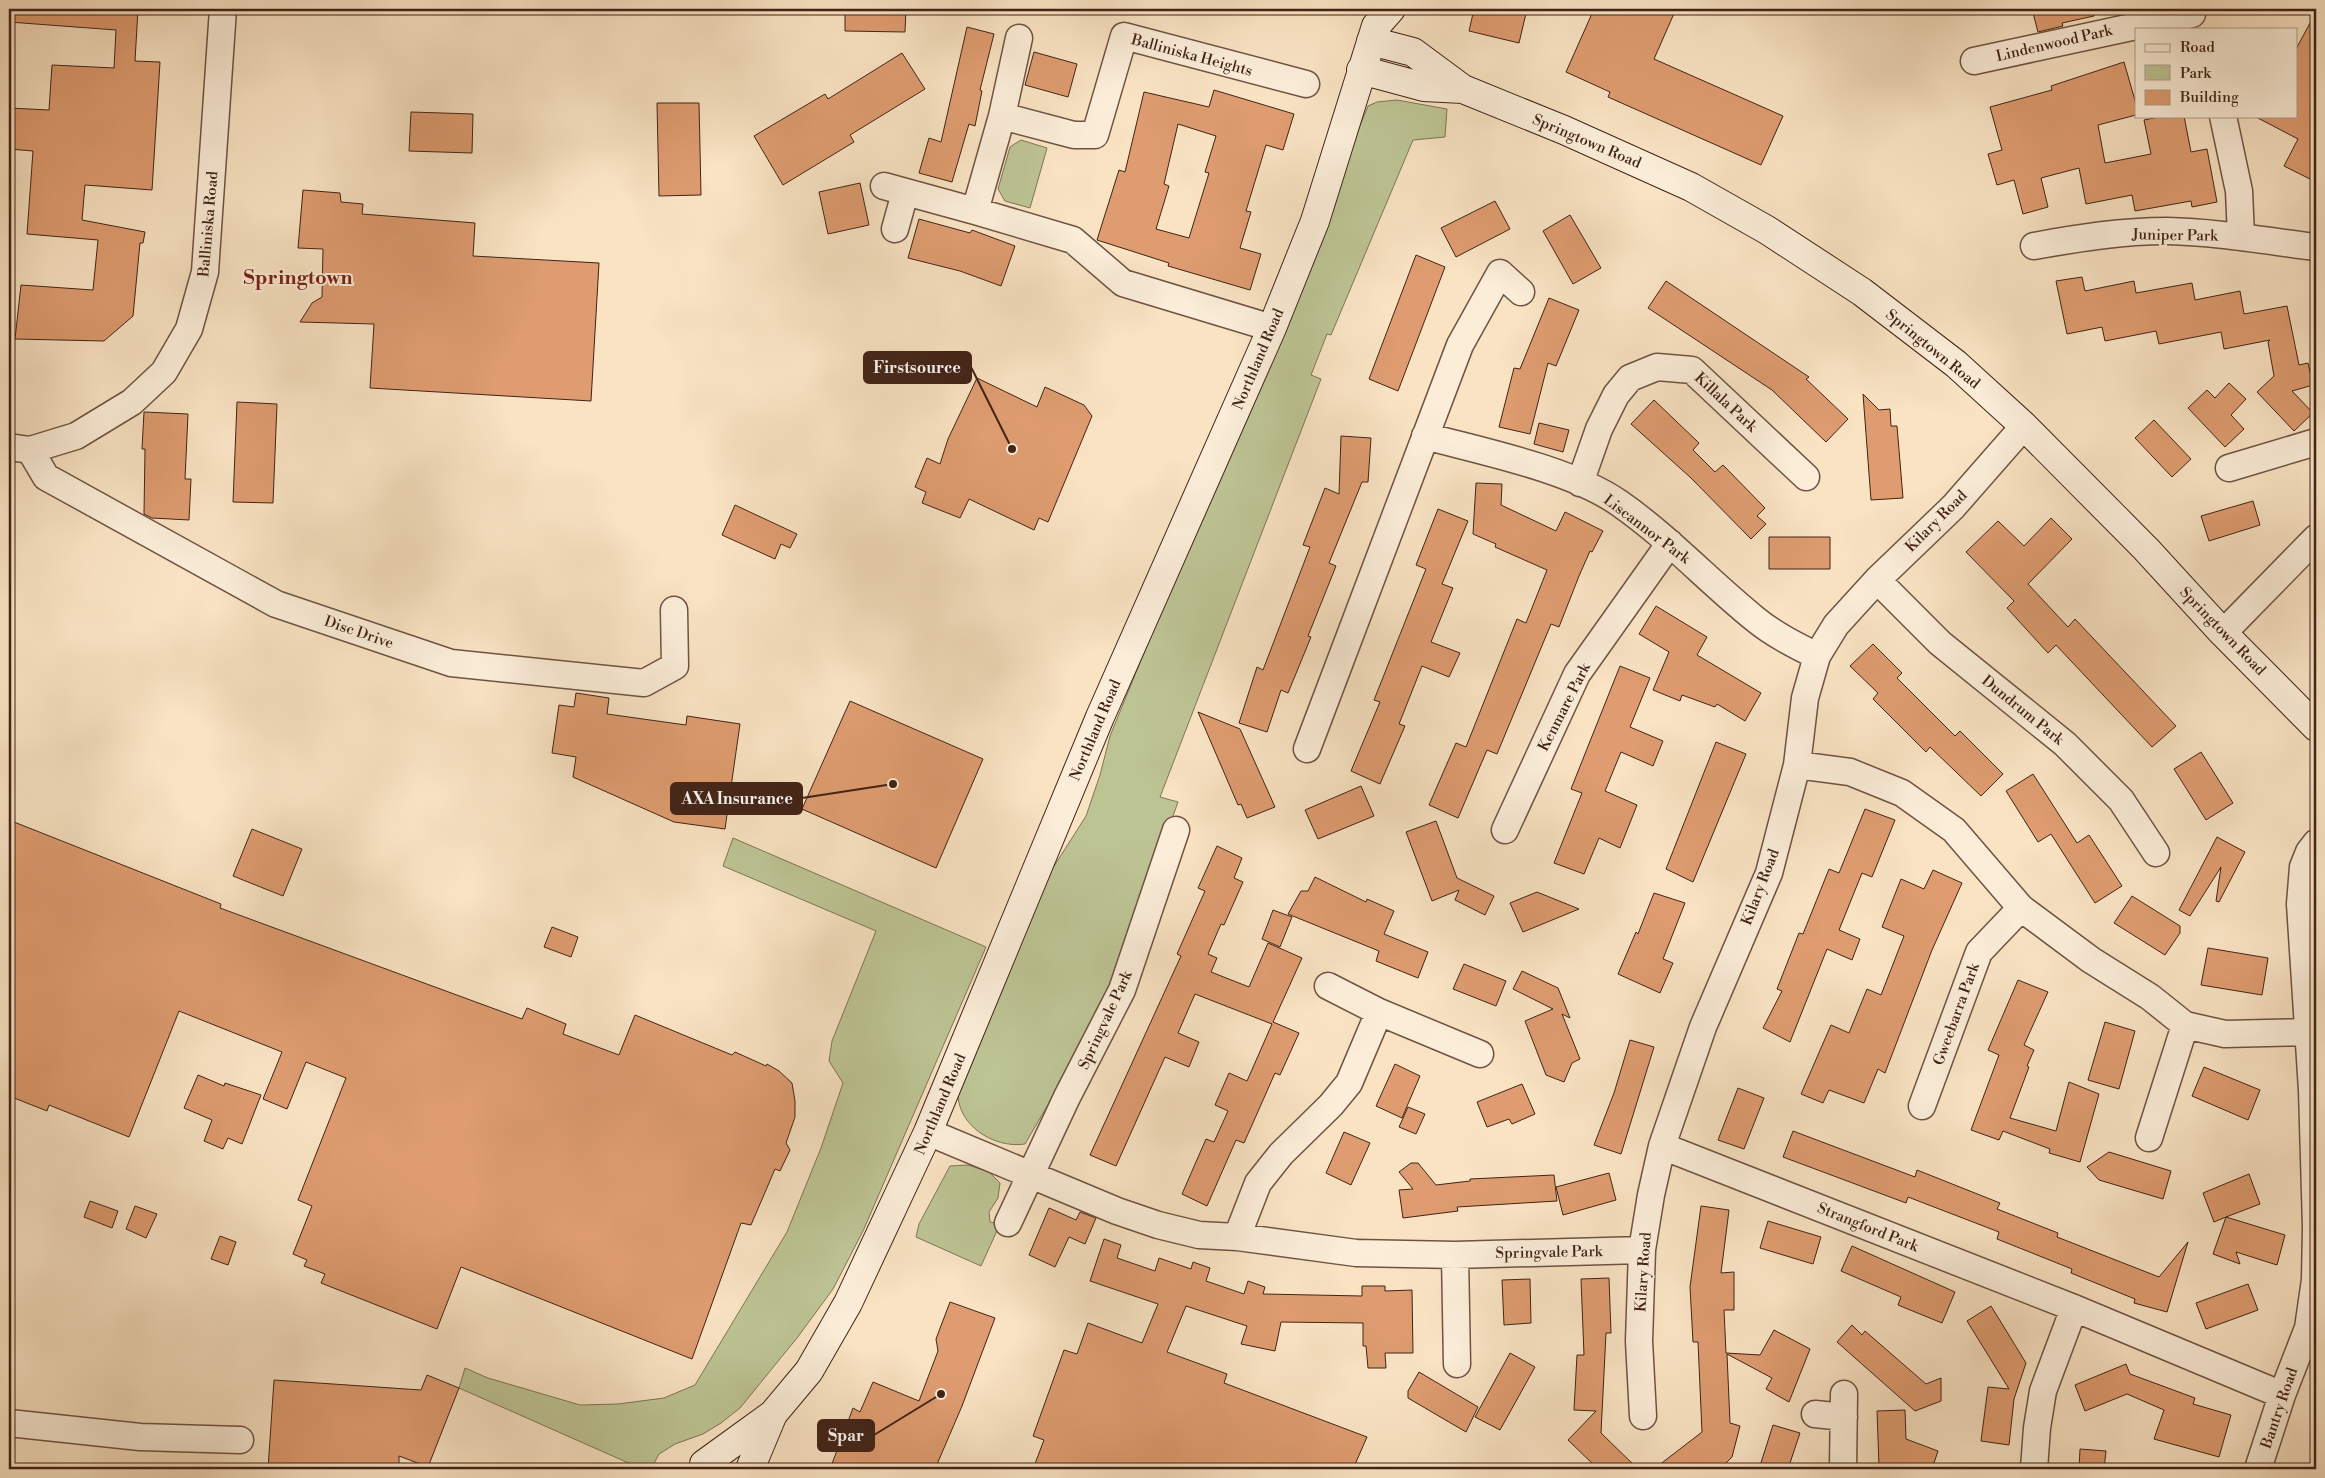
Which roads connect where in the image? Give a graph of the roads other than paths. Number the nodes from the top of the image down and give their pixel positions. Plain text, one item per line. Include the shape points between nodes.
1 (223, 9) edge
2 (2193, 17) edge
3 (1378, 21) edge
4 (2138, 28) edge
5 (2135, 29) edge
6 (1019, 38) dead end
7 (1974, 61) dead end
8 (1361, 70) junction
9 (1306, 84) dead end
10 (1464, 89) junction
11 (1002, 116) junction
12 (2223, 118) edge
13 (975, 210) junction
14 (895, 229) dead end
15 (2241, 236) junction
16 (2034, 246) dead end
17 (2316, 247) edge
18 (1522, 292) dead end
19 (1272, 328) junction
20 (2024, 426) junction
21 (1425, 436) junction
22 (2316, 442) edge
23 (19, 449) edge
24 (2229, 468) dead end
25 (1806, 477) dead end
26 (1580, 483) junction
27 (2316, 538) edge
28 (1670, 543) junction
29 (1877, 580) junction
30 (674, 610) dead end
31 (2224, 633) junction
32 (1817, 656) junction
33 (2316, 727) edge
34 (1307, 749) dead end
35 (1797, 765) junction
36 (1176, 830) dead end
37 (1505, 830) dead end
38 (2316, 842) edge
39 (2156, 853) dead end
40 (2021, 908) junction
41 (2309, 944) edge
42 (1328, 986) dead end
43 (1379, 1012) junction
44 (2185, 1025) junction
45 (2309, 1032) junction
46 (1480, 1054) dead end
47 (1922, 1106) dead end
48 (928, 1132) junction
49 (2149, 1138) dead end
50 (1662, 1146) junction
51 (1030, 1175) junction
52 (2315, 1182) edge
53 (1008, 1223) dead end
54 (1238, 1238) junction
55 (1642, 1250) junction
56 (1455, 1255) junction
57 (2074, 1308) junction
58 (1464, 1349) dead end
59 (2282, 1395) junction
60 (773, 1414) junction
61 (1815, 1414) dead end
62 (1643, 1416) dead end
63 (9, 1423) edge
64 (240, 1440) dead end
65 (707, 1467) edge
66 (750, 1469) edge
67 (1843, 1469) edge
68 (2034, 1469) edge
69 (2258, 1469) edge

1 - 23 street, Balliniska Road via 205,272 189,328 164,372 132,402 76,436
2 - 4 street, Lindenwood Park
3 - 8 main road, Northland Road
3 - 10 main road, Springtown Road via 1413,52
5 - 7 street, Lindenwood Park
6 - 11 street
8 - 10 main road, Springtown Road via 1424,87
8 - 19 main road, Northland Road via 1315,221
9 - 11 street, Balliniska Heights via 1124,36 1095,135 1074,135
10 - 20 main road, Springtown Road via 1691,187 1767,230 1862,292 1956,364
11 - 13 street
12 - 15 street via 2239,191
13 - 14 street via 894,190
13 - 19 street via 1073,240 1123,283
15 - 16 street, Juniper Park via 2167,231 2094,236
15 - 17 street, Juniper Park
18 - 21 street via 1500,274 1460,345
19 - 48 main road, Northland Road via 1100,717
20 - 29 street, Kilary Road via 1953,506
20 - 31 main road, Springtown Road
21 - 26 street, Liscannor Park
21 - 34 street
22 - 24 street
23 - 30 street, Disc Drive via 46,477 276,604 451,663 644,683 675,666
25 - 26 street, Killala Park via 1692,370 1657,367 1630,378 1616,395 1599,429
26 - 28 street, Liscannor Park via 1617,502
27 - 31 street
28 - 32 street, Liscannor Park via 1756,619 1792,644
28 - 37 street, Kenmare Park via 1577,674
29 - 32 street, Kilary Road via 1836,625
29 - 39 street, Dundrum Park via 1940,642 2065,744 2121,800
31 - 33 main road, Springtown Road
32 - 35 street, Kilary Road via 1806,698
35 - 40 street via 1850,772 1902,793 1954,830
35 - 50 street, Kilary Road via 1769,873 1703,1027
36 - 51 street, Springvale Park via 1122,990
38 - 41 street, Bantry Road via 2304,867 2300,904
40 - 44 street
40 - 47 street, Gweebarra Park via 1979,952
41 - 45 street, Bantry Road
42 - 43 street
43 - 46 street
43 - 54 street via 1349,1083 1281,1154 1258,1183
44 - 45 street via 2225,1034
44 - 49 street
45 - 52 street, Bantry Road
48 - 51 street, Springvale Park
48 - 60 main road, Northland Road via 848,1303 809,1371
50 - 55 street, Kilary Road
50 - 57 street, Strangford Park
51 - 53 street
51 - 54 street, Springvale Park via 1158,1225 1199,1235
52 - 59 street, Bantry Road via 2315,1280 2308,1328
54 - 56 street, Springvale Park via 1356,1254
55 - 56 street, Springvale Park
55 - 62 street, Kilary Road via 1639,1341
56 - 58 street
57 - 59 street, Strangford Park
57 - 68 street via 2043,1391
59 - 69 street, Bantry Road
60 - 65 main road, Northland Road
60 - 66 main road, Northland Road
61 - 67 street via 1844,1406
63 - 64 street via 140,1436

